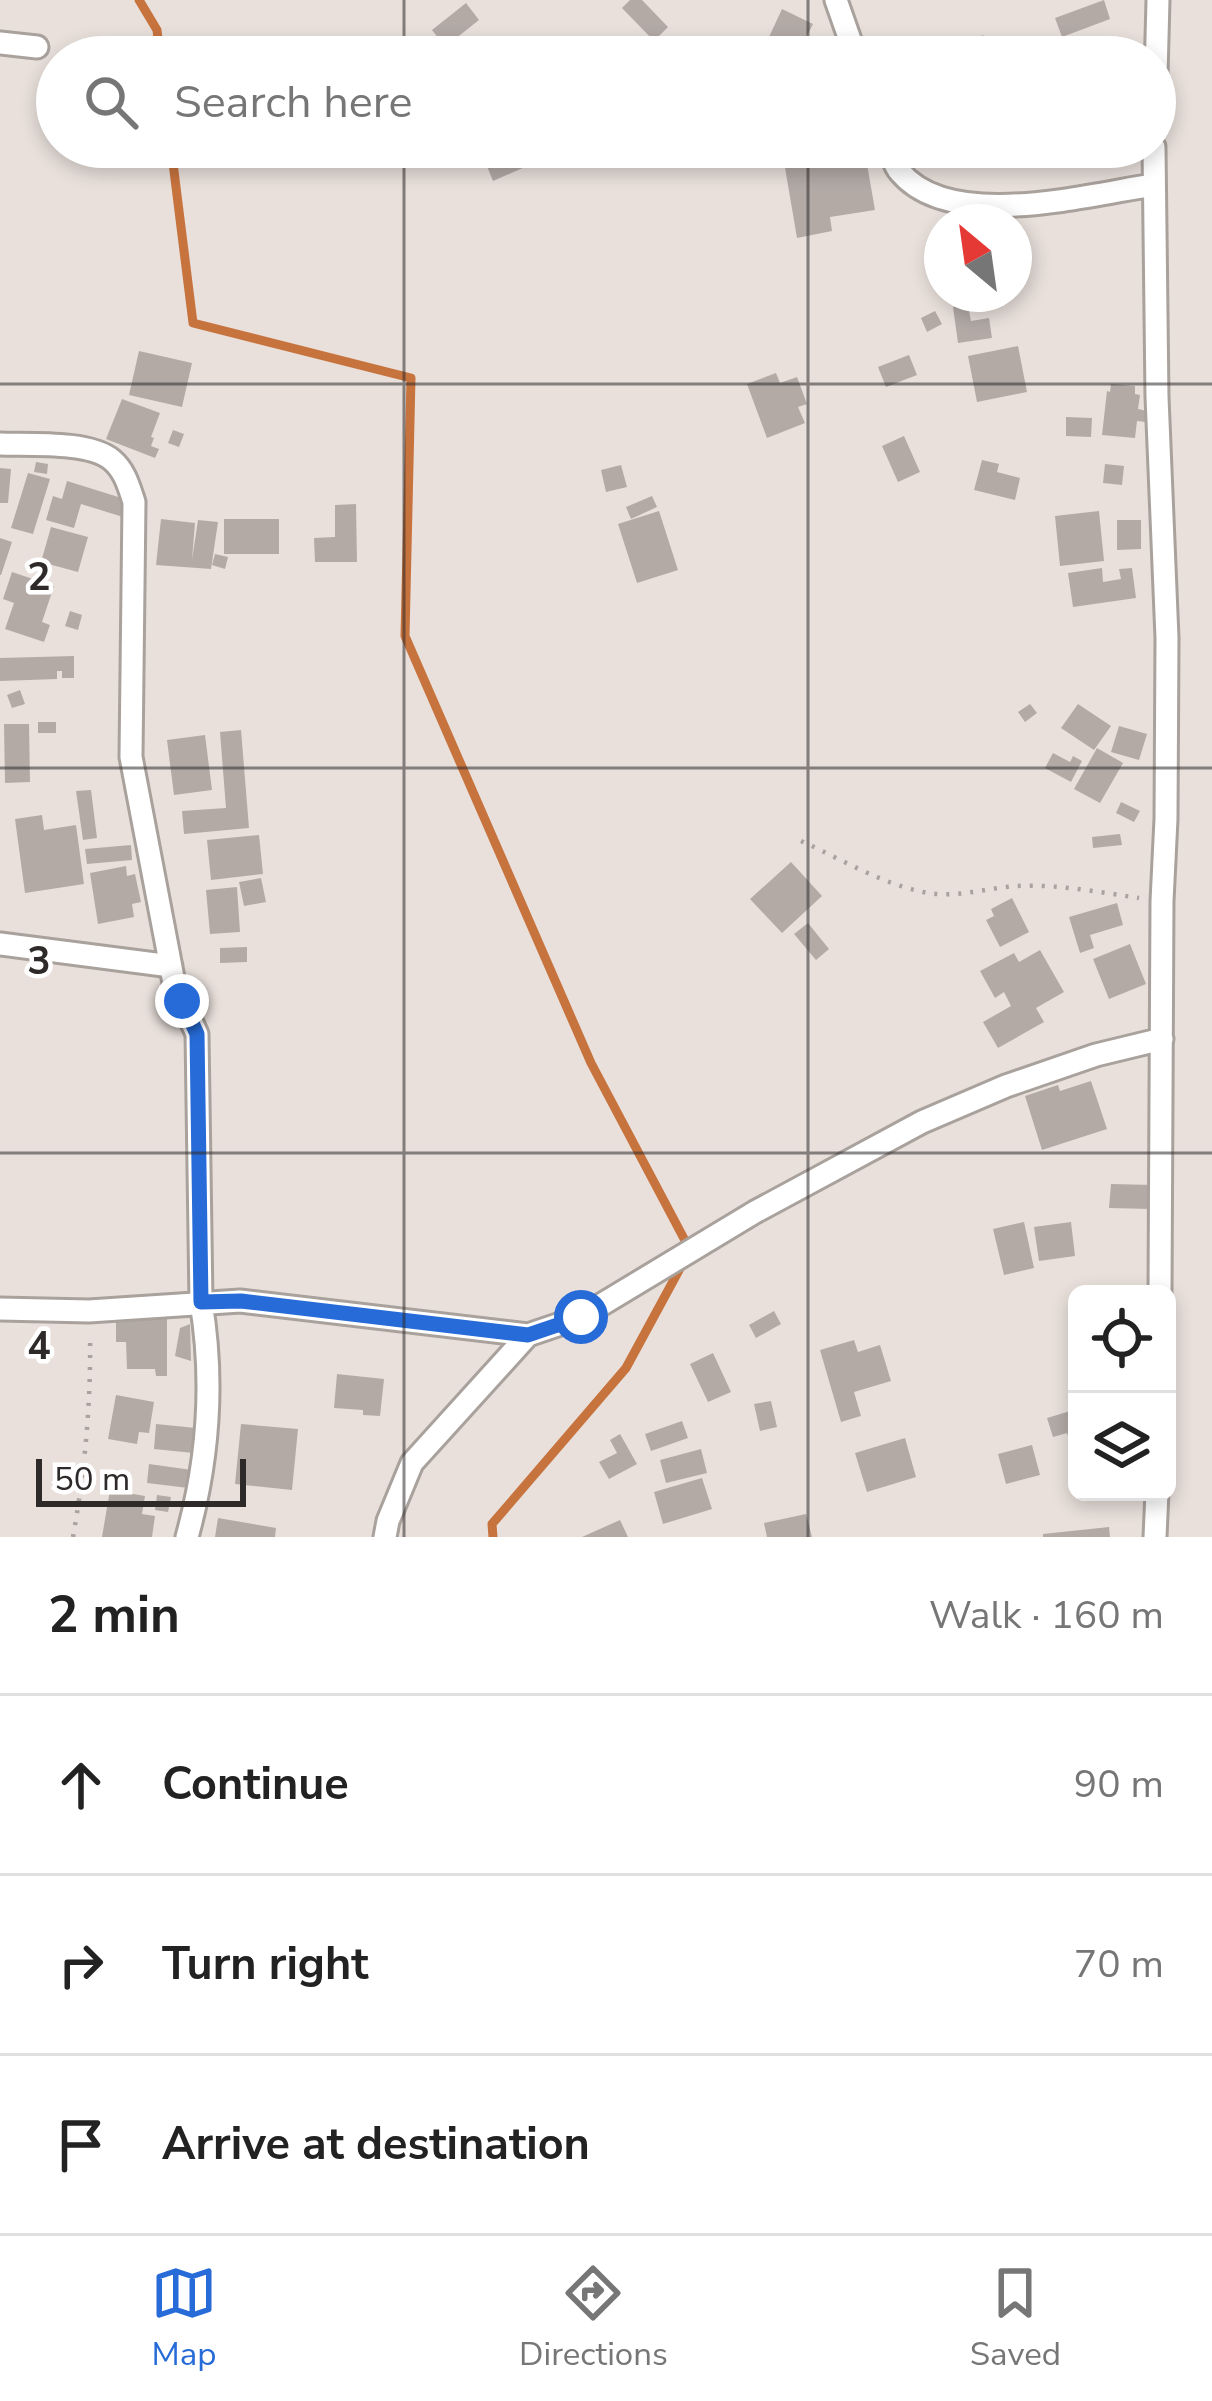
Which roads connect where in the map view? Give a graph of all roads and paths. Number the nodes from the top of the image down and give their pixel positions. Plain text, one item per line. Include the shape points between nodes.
1 (836, 0) edge
2 (1157, 0) edge
3 (849, 36) edge
4 (1156, 36) edge
5 (0, 43) edge
6 (36, 47) edge
7 (896, 168) edge
8 (1154, 168) edge
9 (1154, 185) junction
10 (0, 444) edge
11 (801, 841) dead end
12 (1162, 901) junction
13 (0, 944) edge
14 (171, 965) junction
15 (1162, 1039) junction
16 (1160, 1285) edge
17 (201, 1302) junction
18 (0, 1309) edge
19 (89, 1311) junction
20 (528, 1335) junction
21 (1157, 1501) edge
22 (73, 1537) edge
23 (188, 1537) edge
24 (386, 1537) edge
25 (1156, 1537) edge

1 - 3 street
2 - 4 street
5 - 6 street
7 - 9 street via 914,184 967,204 1001,207
8 - 9 street
9 - 12 street via 1167,638
10 - 14 street via 100,453 126,477 135,532 131,757
11 - 12 path via 926,893 1016,886
12 - 15 street
13 - 14 street
14 - 17 street via 197,1034
15 - 16 street
15 - 20 street via 1006,1085 922,1122 581,1317
17 - 19 street
17 - 20 street
17 - 23 street via 208,1399
18 - 19 street
19 - 22 path via 86,1456
20 - 24 street via 412,1462
21 - 25 street

